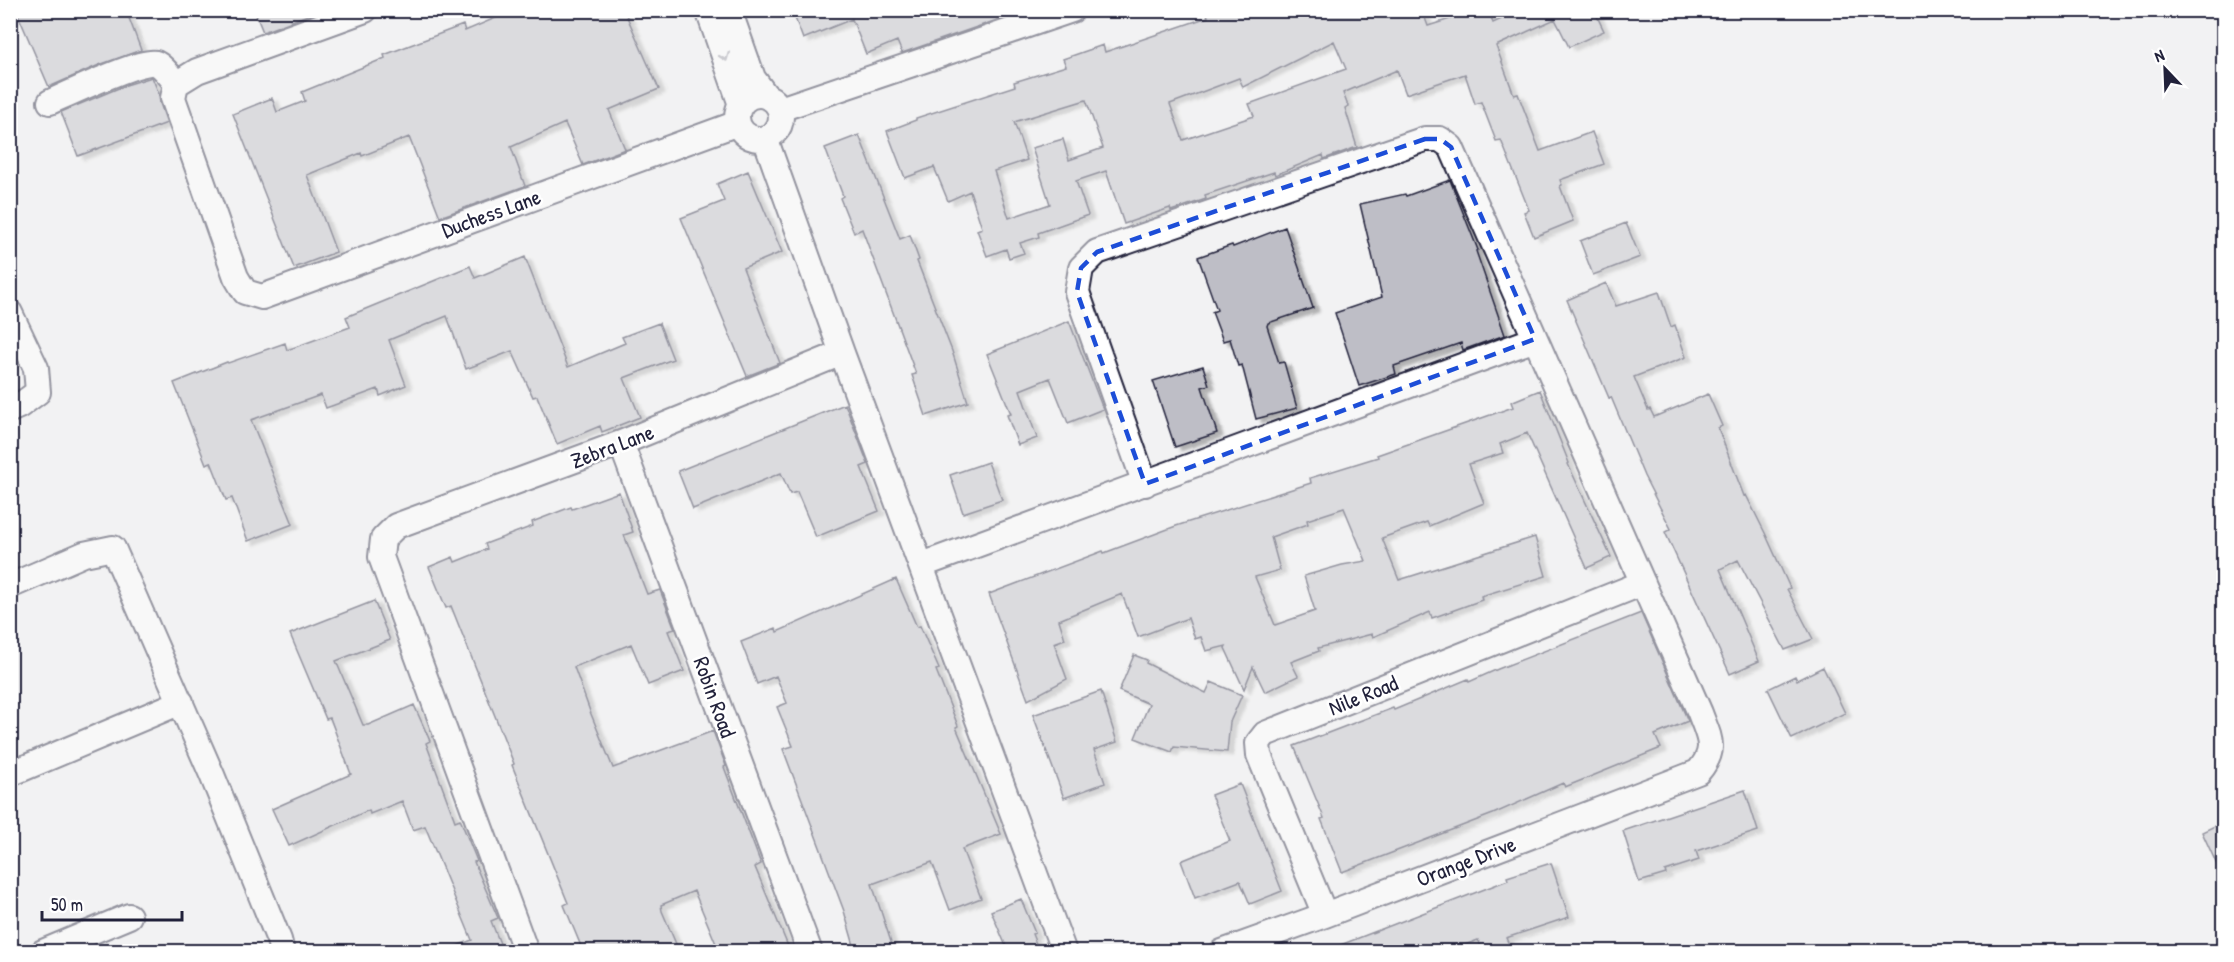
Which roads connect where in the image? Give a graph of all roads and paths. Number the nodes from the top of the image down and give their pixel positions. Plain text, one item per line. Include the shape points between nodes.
1 (365, 10) edge
2 (708, 10) edge
3 (729, 10) edge
4 (1072, 10) edge
5 (176, 84) junction
6 (50, 102) dead end
7 (774, 103) junction
8 (739, 114) junction
9 (765, 138) junction
10 (10, 314) edge
11 (1535, 339) junction
12 (842, 353) junction
13 (10, 410) edge
14 (621, 443) junction
15 (1145, 484) junction
16 (922, 565) junction
17 (1643, 583) junction
18 (10, 586) edge
19 (181, 702) junction
20 (10, 774) edge
21 (1325, 915) junction
22 (129, 916) dead end
23 (43, 951) edge
24 (282, 951) edge
25 (526, 951) edge
26 (810, 951) edge
27 (1064, 951) edge
28 (1222, 951) edge

1 - 5 street via 196,71
2 -> 8 street via 736,86
3 - 7 street via 753,78
4 - 7 street
5 - 6 street via 158,64 151,62
5 - 8 street, Duchess Lane via 173,98 236,277 245,292 262,297
7 - 8 street via 752,96
7 - 9 street via 781,121 776,132
8 - 9 street via 744,133
9 - 12 street
10 - 13 street via 36,368 38,392
11 - 15 street
11 - 15 street via 1451,147 1440,139 1425,139 1097,252 1081,268 1077,292
11 - 17 street
12 - 14 street, Zebra Lane
12 - 16 street
14 - 25 street, Zebra Lane via 396,526 383,539 381,557
14 - 26 street, Robin Road
15 - 16 street
16 - 27 street
17 - 21 street, Nile Road via 1265,734 1258,743 1259,755
17 - 21 street, Orange Drive via 1711,742 1711,752 1698,772
18 - 19 street via 84,554 112,548
19 - 20 street
19 - 24 street
21 - 28 street, Orange Drive
22 - 23 street

